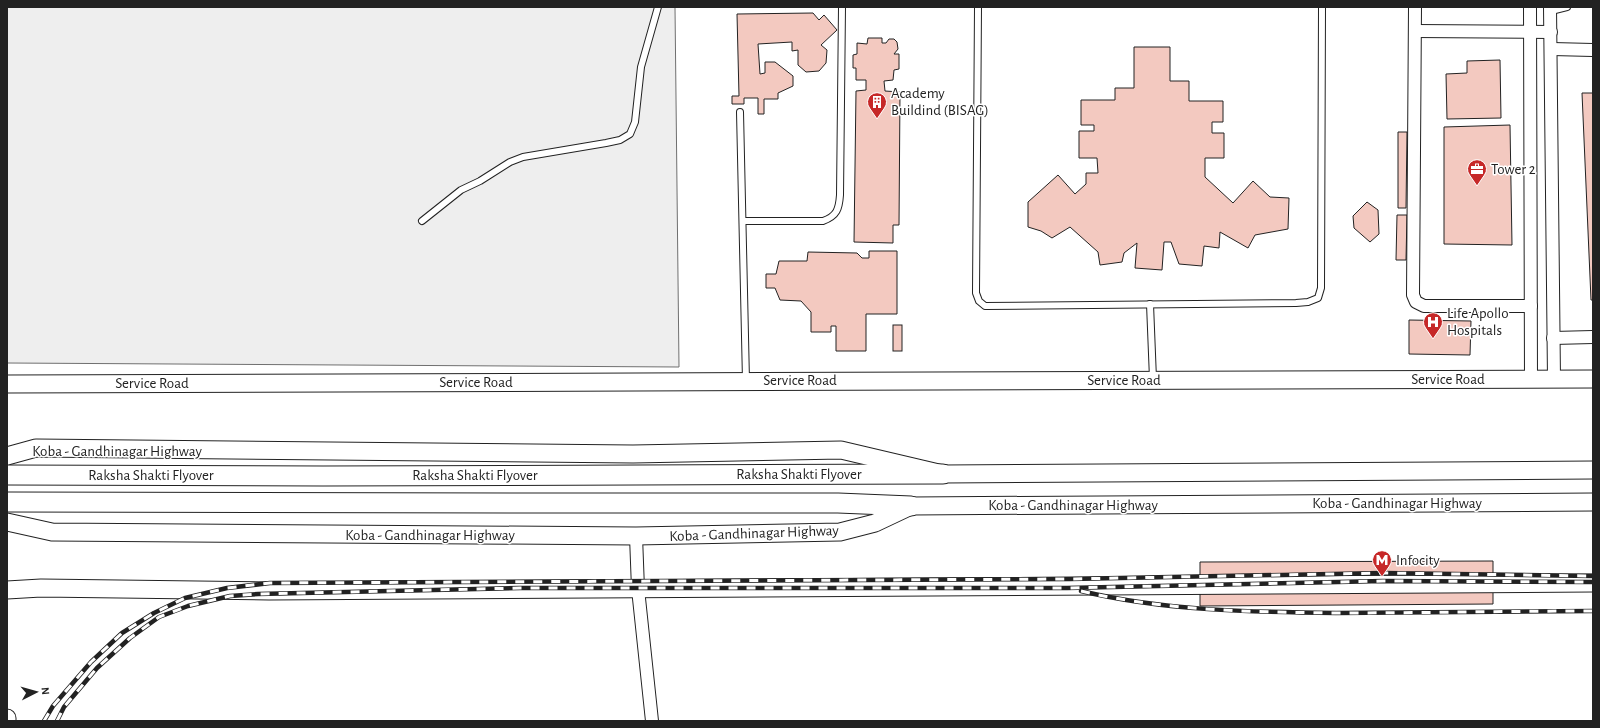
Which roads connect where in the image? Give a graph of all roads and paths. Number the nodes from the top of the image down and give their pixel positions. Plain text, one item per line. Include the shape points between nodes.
1 (658, 7) edge
2 (842, 7) edge
3 (978, 7) edge
4 (1322, 7) edge
5 (1415, 7) edge
6 (1530, 7) edge
7 (1567, 7) edge
8 (1550, 9) edge
9 (1415, 31) junction
10 (1530, 32) junction
11 (1551, 32) junction
12 (1552, 49) junction
13 (1593, 50) edge
14 (740, 112) dead end
15 (422, 221) dead end
16 (743, 221) junction
17 (1150, 304) junction
18 (1531, 306) junction
19 (1593, 337) edge
20 (1553, 338) junction
21 (1531, 378) junction
22 (1554, 379) junction
23 (1593, 379) edge
24 (746, 380) junction
25 (1153, 380) junction
26 (7, 384) edge
27 (7, 456) edge
28 (1593, 470) edge
29 (943, 474) junction
30 (16, 475) edge
31 (7, 502) edge
32 (1593, 502) edge
33 (911, 506) junction
34 (7, 522) edge
35 (636, 536) junction
36 (1593, 583) edge
37 (638, 589) junction
38 (7, 590) edge
39 (7, 718) edge
40 (8, 721) edge
41 (652, 721) edge

1 - 15 lane via 641,67 635,122 630,134 620,140 523,157 510,162 461,190
2 - 16 lane via 840,196 837,212 824,221
3 - 17 lane via 978,301 985,306
4 - 17 lane via 1321,288 1318,298 1296,303
5 - 9 street
6 - 10 street
7 - 8 lane
8 - 11 street
9 - 10 street
9 - 18 street via 1413,294 1416,302 1424,306
10 - 11 street
10 - 18 street
11 - 12 street
12 - 13 street
12 - 20 street
14 - 16 lane
16 - 24 lane
17 - 25 lane
18 - 21 street
19 - 20 street
20 - 22 street
21 - 22 main road, Service Road
21 - 25 main road, Service Road
22 - 23 main road, Service Road
24 - 25 main road, Service Road
24 - 26 main road, Service Road
27 - 29 main road, Koba - Gandhinagar Highway via 36,448 625,454 841,450
28 - 29 main road, Koba - Gandhinagar Highway
29 - 30 main road, Raksha Shakti Flyover
31 - 33 main road, Raksha Shakti Flyover via 838,503
32 - 33 main road, Koba - Gandhinagar Highway
33 - 35 main road, Koba - Gandhinagar Highway via 875,523 840,532
34 - 35 main road, Koba - Gandhinagar Highway via 52,532
35 - 37 street
36 - 37 main road
37 - 38 main road
37 - 41 street
39 - 40 main road

